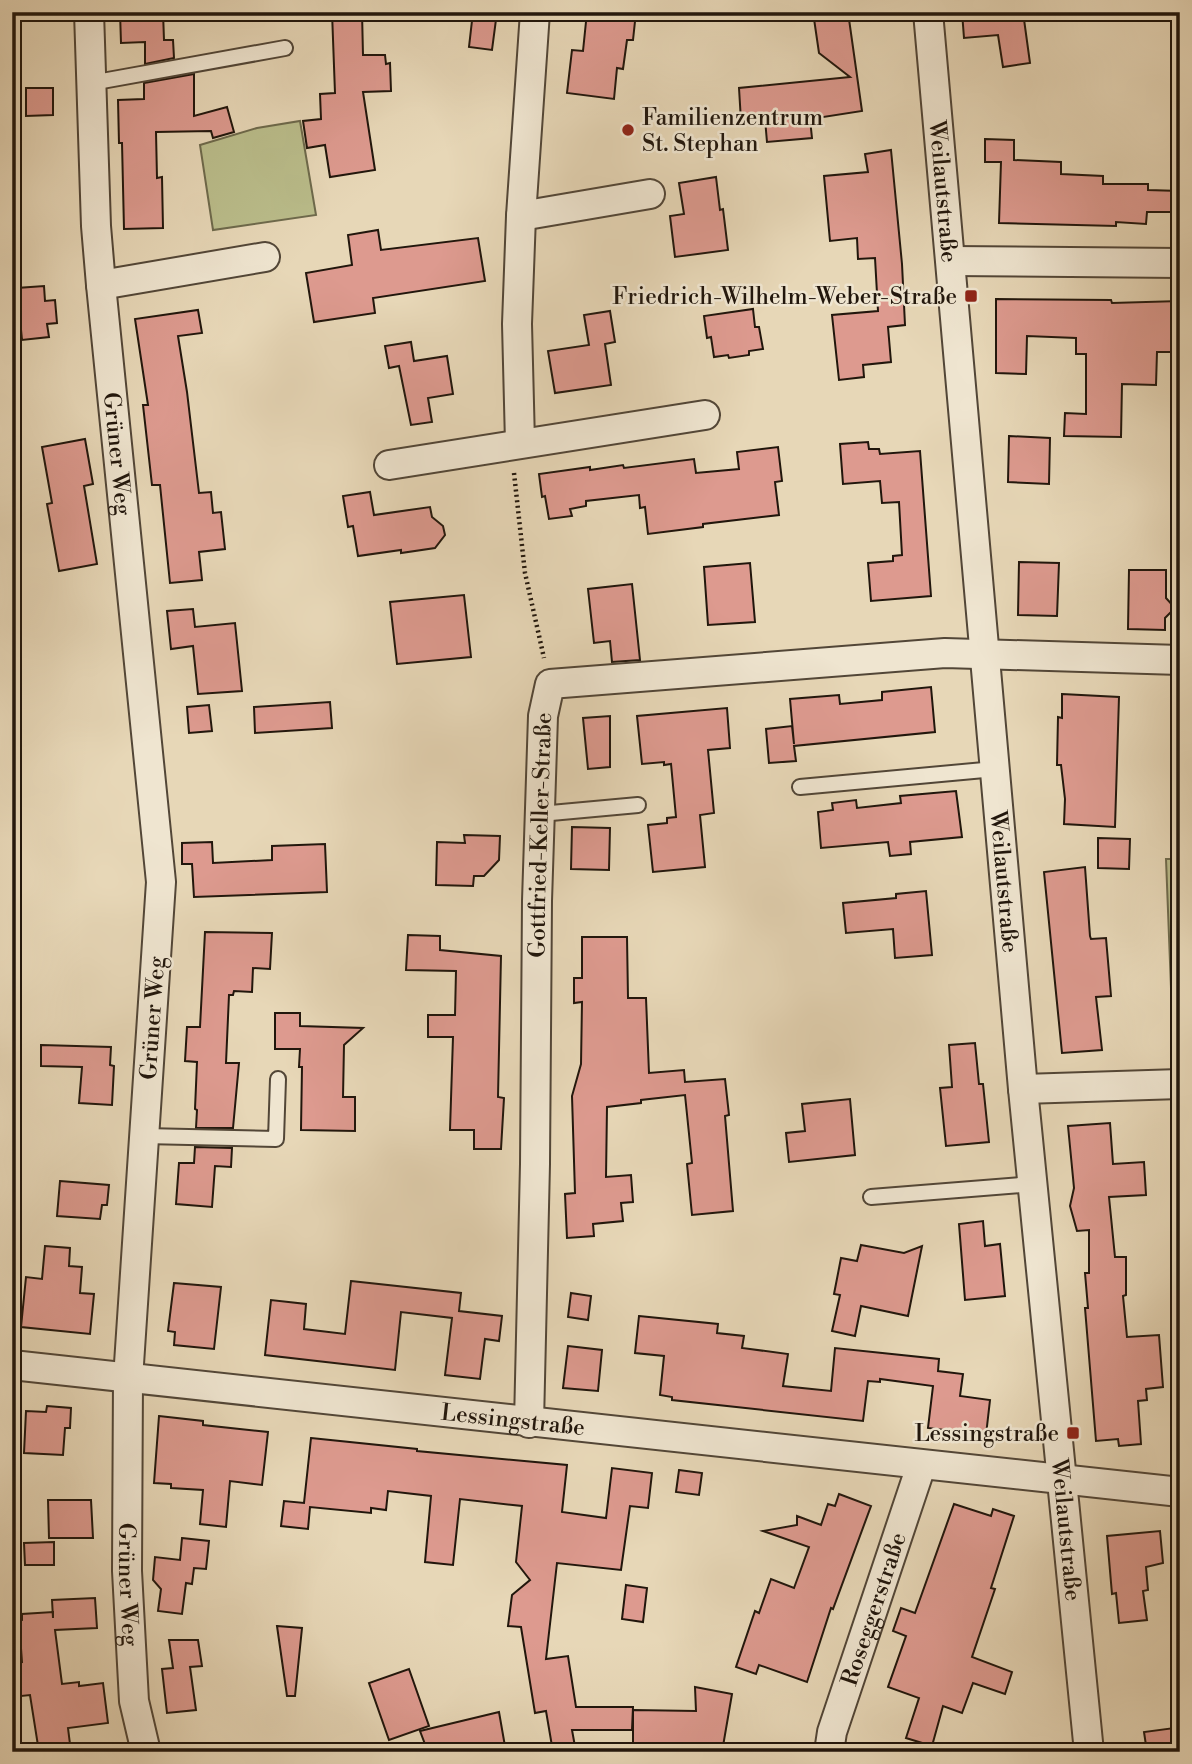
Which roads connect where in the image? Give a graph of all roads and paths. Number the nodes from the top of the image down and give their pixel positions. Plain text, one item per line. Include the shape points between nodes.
1 (89, 12) edge
2 (535, 12) edge
3 (928, 12) edge
4 (285, 48) dead end
5 (91, 83) junction
6 (650, 194) dead end
7 (521, 216) junction
8 (265, 257) dead end
9 (951, 261) junction
10 (1180, 263) edge
11 (101, 285) junction
12 (705, 415) dead end
13 (515, 444) junction
14 (389, 465) dead end
15 (985, 655) junction
16 (1180, 660) edge
17 (550, 684) junction
18 (995, 769) junction
19 (800, 788) dead end
20 (638, 805) dead end
21 (540, 814) junction
22 (278, 1079) dead end
23 (1180, 1084) edge
24 (1023, 1089) junction
25 (144, 1136) junction
26 (1033, 1184) junction
27 (871, 1198) dead end
28 (12, 1365) edge
29 (128, 1379) junction
30 (529, 1423) junction
31 (922, 1466) junction
32 (1062, 1479) junction
33 (1180, 1492) edge
34 (146, 1752) edge
35 (829, 1752) edge
36 (1089, 1752) edge

1 - 5 street, Grüner Weg
2 - 7 street
3 - 9 street, Weilautstraße
4 - 5 lane
5 - 11 street, Grüner Weg
6 - 7 street
7 - 13 street
8 - 11 street
9 - 10 street
9 - 15 street, Weilautstraße
11 - 25 street, Grüner Weg via 161,882
12 - 13 street
13 - 14 street
13 - 17 path via 525,573
15 - 16 street, Gottfried-Keller-Straße
15 - 17 street, Gottfried-Keller-Straße via 945,653
15 - 18 street, Weilautstraße
17 - 21 street, Gottfried-Keller-Straße via 543,716
18 - 19 lane
18 - 24 street, Weilautstraße
20 - 21 lane
21 - 30 street, Gottfried-Keller-Straße
22 - 25 lane via 276,1139
23 - 24 street
24 - 26 street, Weilautstraße
25 - 29 street, Grüner Weg
26 - 27 lane
26 - 32 street, Weilautstraße
28 - 29 street, Lessingstraße
29 - 30 street, Lessingstraße
29 - 34 street, Grüner Weg via 127,1571 135,1701
30 - 31 street, Lessingstraße
31 - 32 street, Lessingstraße
31 - 35 street, Roseggerstraße
32 - 33 street, Lessingstraße
32 - 36 street, Weilautstraße

